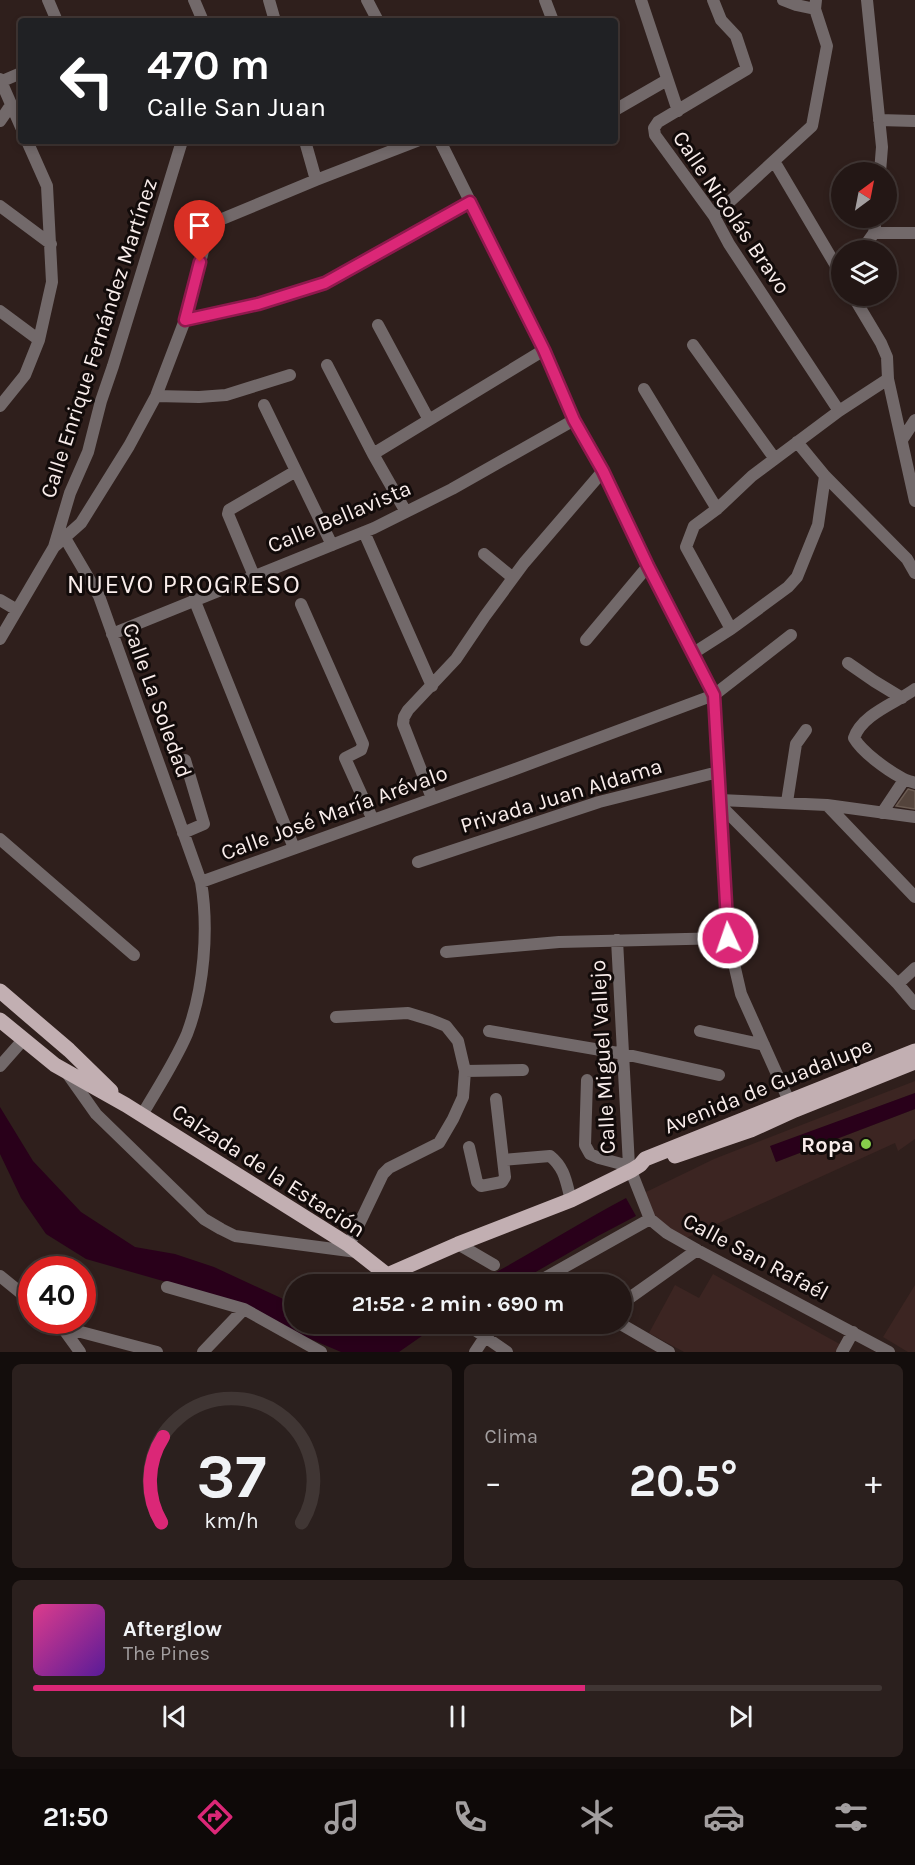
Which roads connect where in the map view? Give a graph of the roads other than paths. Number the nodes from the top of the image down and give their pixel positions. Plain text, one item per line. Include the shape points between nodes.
1 (48, 0) edge
2 (194, 0) edge
3 (269, 0) edge
4 (367, 0) edge
5 (545, 0) edge
6 (641, 0) edge
7 (712, 0) edge
8 (783, 0) edge
9 (867, 0) edge
10 (816, 4) edge
11 (56, 18) edge
12 (202, 18) edge
13 (274, 18) edge
14 (376, 18) edge
15 (552, 18) edge
16 (18, 74) edge
17 (667, 80) junction
18 (0, 81) edge
19 (11, 105) junction
20 (618, 108) edge
21 (678, 111) junction
22 (18, 120) edge
23 (879, 120) junction
24 (0, 121) edge
25 (915, 121) edge
26 (28, 144) edge
27 (181, 144) edge
28 (306, 144) edge
29 (409, 144) edge
30 (441, 144) edge
31 (774, 161) junction
32 (881, 162) edge
33 (316, 180) junction
34 (470, 202) junction
35 (0, 206) edge
36 (714, 216) junction
37 (875, 228) edge
38 (874, 233) junction
39 (915, 233) edge
40 (869, 240) edge
41 (51, 244) junction
42 (831, 257) edge
43 (859, 306) edge
44 (0, 311) edge
45 (185, 320) junction
46 (378, 325) dead end
47 (39, 340) junction
48 (693, 345) dead end
49 (544, 350) junction
50 (327, 365) dead end
51 (290, 375) dead end
52 (888, 379) junction
53 (644, 389) dead end
54 (156, 396) junction
55 (264, 405) dead end
56 (0, 406) edge
57 (839, 411) junction
58 (429, 420) junction
59 (574, 420) junction
60 (915, 420) edge
61 (902, 441) junction
62 (796, 442) junction
63 (373, 453) junction
64 (775, 459) junction
65 (296, 471) junction
66 (603, 471) junction
67 (825, 476) junction
68 (915, 501) edge
69 (717, 509) junction
70 (406, 512) junction
71 (364, 532) junction
72 (65, 538) junction
73 (332, 545) junction
74 (54, 547) junction
75 (484, 554) dead end
76 (911, 559) edge
77 (648, 566) junction
78 (915, 573) edge
79 (254, 576) junction
80 (513, 578) junction
81 (194, 599) junction
82 (0, 600) edge
83 (301, 604) dead end
84 (17, 610) junction
85 (731, 629) junction
86 (112, 633) junction
87 (791, 635) dead end
88 (0, 639) edge
89 (586, 640) dead end
90 (693, 654) junction
91 (848, 663) dead end
92 (432, 686) junction
93 (915, 689) edge
94 (714, 695) junction
95 (902, 698) junction
96 (806, 730) dead end
97 (184, 760) dead end
98 (718, 772) junction
99 (910, 782) edge
100 (432, 798) junction
101 (720, 802) junction
102 (787, 802) junction
103 (827, 805) junction
104 (882, 813) junction
105 (915, 817) edge
106 (373, 820) junction
107 (183, 833) junction
108 (0, 840) edge
109 (294, 848) junction
110 (418, 862) dead end
111 (201, 882) junction
112 (915, 897) edge
113 (728, 938) junction
114 (617, 940) junction
115 (446, 952) dead end
116 (134, 956) dead end
117 (915, 968) edge
118 (898, 984) junction
119 (0, 991) edge
120 (915, 1004) edge
121 (336, 1017) dead end
122 (0, 1020) edge
123 (489, 1031) dead end
124 (700, 1031) dead end
125 (22, 1040) junction
126 (765, 1045) junction
127 (69, 1050) junction
128 (915, 1051) edge
129 (624, 1054) junction
130 (915, 1062) edge
131 (0, 1066) edge
132 (60, 1068) junction
133 (523, 1070) dead end
134 (465, 1071) junction
135 (719, 1076) dead end
136 (587, 1080) dead end
137 (496, 1099) dead end
138 (126, 1105) junction
139 (792, 1105) junction
140 (142, 1115) junction
141 (469, 1147) dead end
142 (503, 1160) junction
143 (634, 1167) junction
144 (571, 1200) junction
145 (649, 1217) junction
146 (458, 1244) junction
147 (353, 1248) junction
148 (696, 1250) junction
149 (494, 1265) dead end
150 (386, 1274) edge
151 (389, 1274) edge
152 (557, 1274) edge
153 (0, 1276) edge
154 (167, 1287) dead end
155 (18, 1291) edge
156 (632, 1296) edge
157 (244, 1309) junction
158 (632, 1331) edge
159 (853, 1332) junction
160 (66, 1334) edge
161 (93, 1334) edge
162 (481, 1334) edge
163 (488, 1334) edge
164 (485, 1337) junction
165 (80, 1352) edge
166 (157, 1352) edge
167 (203, 1352) edge
168 (321, 1352) edge
169 (476, 1352) edge
170 (507, 1352) edge
171 (669, 1352) edge
172 (842, 1352) edge
173 (889, 1352) edge

1 - 11 street
2 - 12 street
3 - 13 street
4 - 14 street
5 - 15 street
6 - 17 street, Calle Nicolás Bravo
7 - 21 street via 721,20 736,36 747,69
8 - 10 street via 796,5
9 - 23 street
10 - 31 street via 827,46 812,126
16 - 18 street
17 - 20 street
17 - 21 street, Calle Nicolás Bravo
18 - 19 street
19 - 22 street
19 - 24 street
21 - 36 street, Calle Nicolás Bravo via 658,122 655,135
23 - 25 street
23 - 32 street
26 - 41 street via 47,186
27 - 74 street, Calle Enrique Fernández Martínez via 100,401 88,452 70,493
28 - 33 street
29 - 33 street
30 - 34 street
31 - 36 street
31 - 42 street
33 - 45 street via 210,224
34 - 45 street via 325,283 258,304
34 - 49 street
35 - 41 street
36 - 57 street, Calle Nicolás Bravo
37 - 38 street
38 - 39 street
38 - 40 street
41 - 47 street via 52,282
43 - 52 street via 882,343
44 - 47 street
45 - 54 street
46 - 58 street
47 - 56 street via 25,375
48 - 64 street
49 - 58 street
49 - 59 street
50 - 63 street
51 - 54 street via 226,395
52 - 57 street
52 - 61 street
53 - 69 street
54 - 72 street via 81,523
55 - 65 street
57 - 62 street
58 - 63 street
59 - 66 street
59 - 70 street, Calle Bellavista
60 - 61 street
61 - 68 street
62 - 64 street
62 - 67 street
63 - 70 street
64 - 69 street
65 - 73 street
65 - 79 street via 229,510
66 - 77 street
66 - 80 street
67 - 76 street
67 - 85 street via 818,525 797,577
69 - 85 street via 694,526 686,547
70 - 71 street, Calle Bellavista
71 - 73 street, Calle Bellavista
71 - 92 street
72 - 74 street
72 - 86 street, Calle La Soledad via 99,596
73 - 79 street, Calle Bellavista
74 - 84 street
75 - 80 street
76 - 78 street
77 - 89 street
77 - 90 street
79 - 81 street, Calle Bellavista
80 - 92 street
81 - 86 street, Calle Bellavista
81 - 109 street
82 - 84 street
83 - 106 street via 363,744 361,750 345,758
84 - 88 street
85 - 90 street
86 - 107 street, Calle La Soledad
87 - 94 street, Calle José María Arévalo
90 - 94 street
91 - 95 street
92 - 100 street via 408,710 403,724
93 - 95 street
94 - 98 street
94 - 100 street, Calle José María Arévalo
95 - 99 street via 874,714 854,738 858,745
96 - 102 street via 796,744
97 - 107 street via 204,824
98 - 101 street
98 - 110 street, Privada Juan Aldama via 599,802
99 - 104 street
100 - 106 street, Calle José María Arévalo
101 - 102 street
101 - 113 street
101 - 118 street
102 - 103 street
103 - 104 street
103 - 112 street
104 - 105 street
106 - 109 street, Calle José María Arévalo
107 - 111 street, Calle La Soledad
108 - 116 street
109 - 111 street, Calle José María Arévalo
111 - 140 street, Calle José María Arévalo via 205,934 197,998 187,1034
113 - 114 street
113 - 126 street via 741,994
114 - 115 street
114 - 129 street, Calle Miguel Vallejo
117 - 118 street
118 - 120 street
119 - 127 main road, Calzada de la Estación
121 - 134 street via 408,1013 432,1020 446,1026 458,1041
122 - 125 main road, Calzada de la Estación
123 - 129 street
124 - 126 street
125 - 131 street
125 - 132 main road, Calzada de la Estación
126 - 139 street
127 - 132 main road
127 - 138 main road, Calzada de la Estación
128 - 139 main road, Avenida de Guadalupe
129 - 135 street
129 - 143 street, Calle Miguel Vallejo
130 - 139 main road, Avenida de Guadalupe
132 - 138 main road, Calzada de la Estación
132 - 147 street via 96,1114 204,1219 235,1236
133 - 134 street
134 - 147 street via 463,1097 439,1143 389,1167 383,1174
136 - 143 street via 585,1145 590,1154
137 - 142 street
138 - 140 main road, Calzada de la Estación
139 - 143 main road, Avenida de Guadalupe via 645,1159
140 - 147 main road, Calzada de la Estación
141 - 142 street via 477,1182 482,1186 502,1182
142 - 144 street via 550,1156 562,1170
143 - 144 main road, Avenida de Guadalupe
143 - 145 street
144 - 146 main road, Avenida de Guadalupe
145 - 148 street, Calle San Rafaél
145 - 152 street
146 - 149 street
146 - 151 main road, Avenida de Guadalupe
147 - 150 main road, Calzada de la Estación
148 - 156 street
148 - 159 street, Calle San Rafaél
153 - 155 street
154 - 157 street
157 - 167 street
157 - 168 street
158 - 171 street
159 - 172 street
159 - 173 street, Calle San Rafaél
160 - 165 street
161 - 166 street
162 - 164 street
163 - 164 street
164 - 169 street
164 - 170 street

